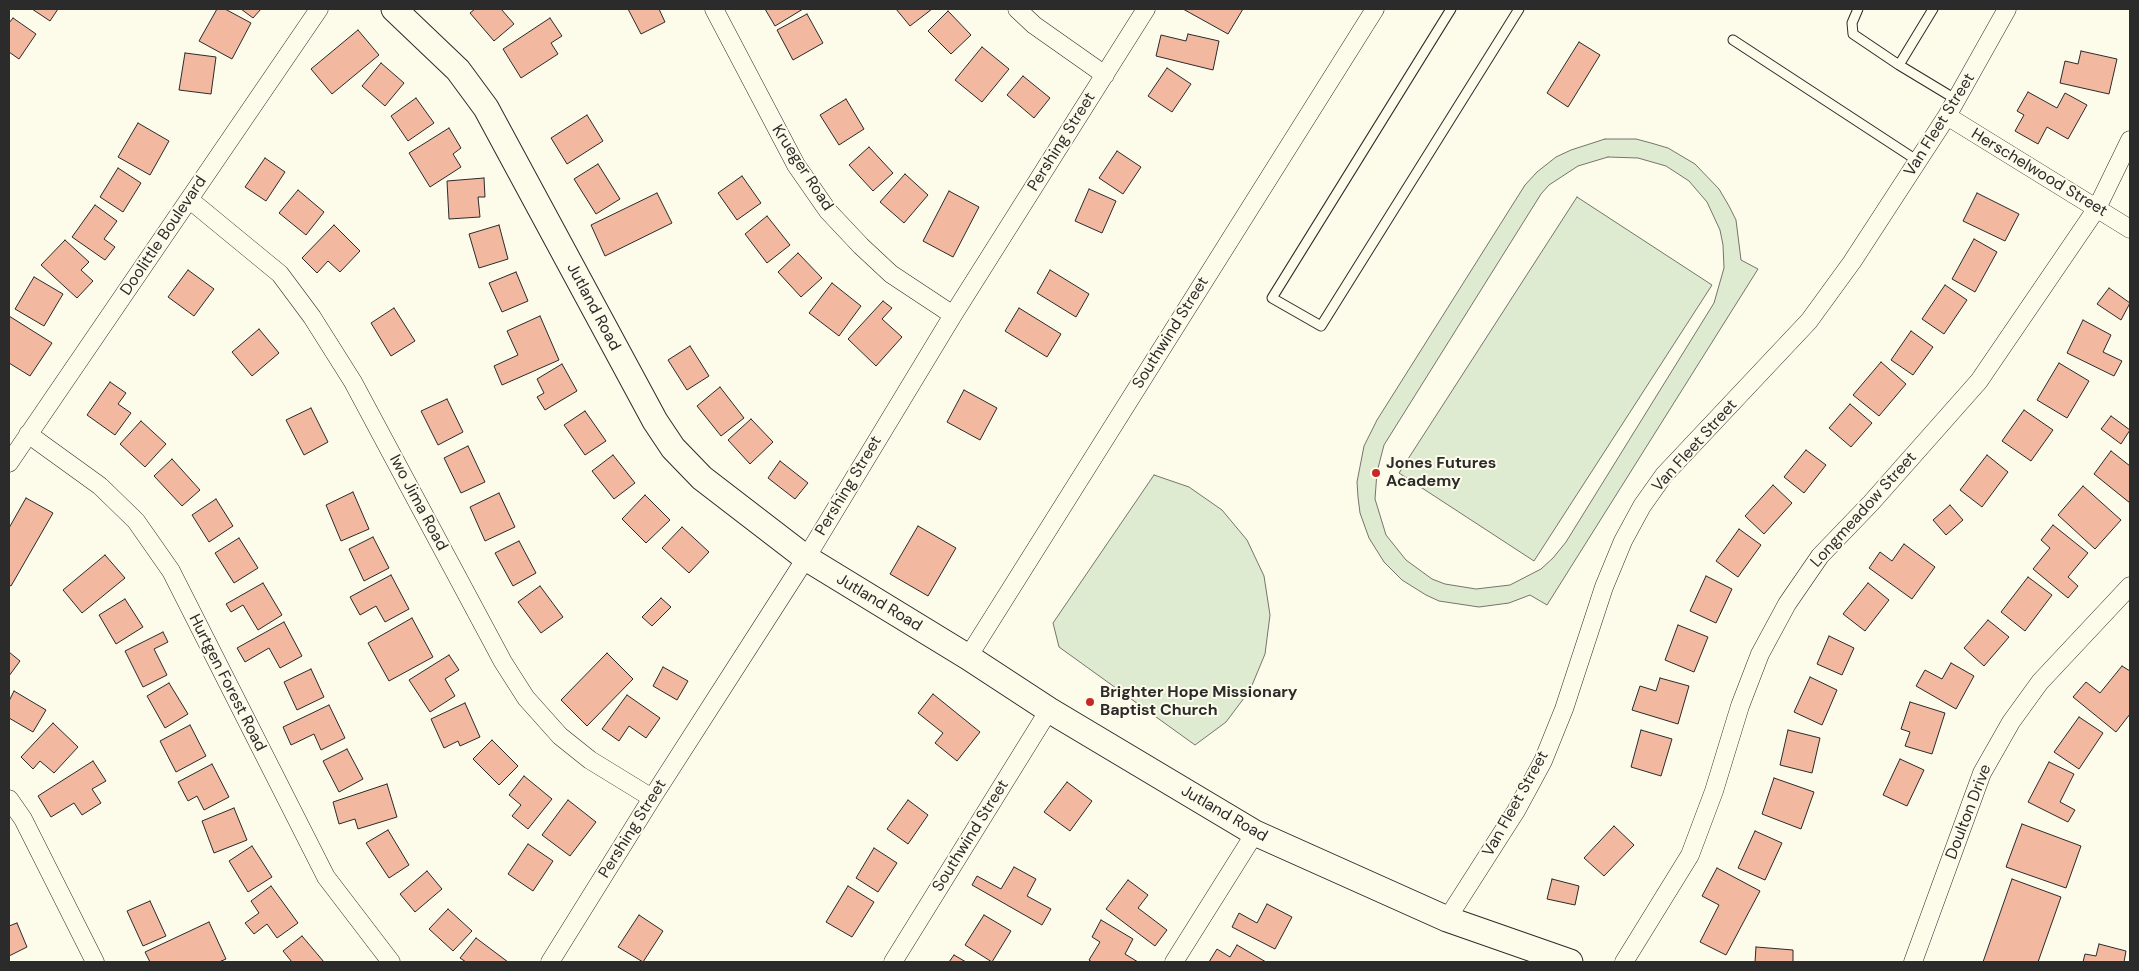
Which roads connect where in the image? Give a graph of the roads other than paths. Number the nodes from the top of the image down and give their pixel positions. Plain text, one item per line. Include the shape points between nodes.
1 (319, 9) edge
2 (394, 9) edge
3 (714, 9) edge
4 (1016, 9) edge
5 (1146, 9) edge
6 (1374, 9) edge
7 (1451, 9) edge
8 (1519, 9) edge
9 (1858, 9) edge
10 (1933, 9) edge
11 (2007, 9) edge
12 (1733, 40) dead end
13 (1899, 65) junction
14 (1105, 75) junction
15 (1957, 100) junction
16 (1947, 116) junction
17 (2130, 140) edge
18 (1918, 161) junction
19 (190, 200) junction
20 (2097, 208) junction
21 (2130, 229) edge
22 (953, 315) junction
23 (28, 434) junction
24 (9, 463) edge
25 (806, 558) junction
26 (2130, 586) edge
27 (968, 657) junction
28 (1049, 710) junction
29 (652, 798) junction
30 (9, 799) edge
31 (1255, 834) junction
32 (1447, 920) junction
33 (95, 962) edge
34 (390, 962) edge
35 (550, 962) edge
36 (893, 962) edge
37 (1174, 962) edge
38 (1570, 962) edge
39 (1624, 962) edge
40 (1913, 962) edge

1 - 19 street, Doolittle Boulevard
2 - 25 street, Jutland Road via 458,70 486,108 655,421 673,448 702,478
3 - 22 street, Krueger Road via 796,165 828,211 891,274
4 - 14 street
5 - 14 street, Pershing Street
6 - 27 street, Southwind Street
7 - 8 lane via 1272,298 1321,326
9 - 13 lane via 1852,23 1854,34
10 - 13 lane
11 - 15 street, Van Fleet Street
12 - 18 lane
13 - 15 lane
14 - 22 street, Pershing Street
15 - 16 street, Van Fleet Street
16 - 18 street, Van Fleet Street
16 - 20 street, Herschelwood Street
17 - 20 street, Longmeadow Street
18 - 32 street, Van Fleet Street via 1809,321 1664,476 1642,506 1622,541 1604,587 1564,709 1543,761 1516,811
19 - 23 street, Doolittle Boulevard
19 - 29 street, Iwo Jima Road via 280,274 312,317 353,382 503,662 526,698 560,736 590,760
20 - 21 street, Herschelwood Street
20 - 39 street, Longmeadow Street via 1979,381 1820,556 1787,604 1760,654 1743,697 1714,792 1690,855
22 - 25 street, Pershing Street
23 - 24 street, Doolittle Boulevard
23 - 34 street, Hurtgen Forest Road via 100,486 136,521 171,571 326,877
25 - 27 street, Jutland Road
25 - 29 street, Pershing Street
26 - 40 street, Doulton Drive via 2040,682 2011,722 1982,773
27 - 28 street, Jutland Road
28 - 31 street, Jutland Road
28 - 36 street, Southwind Street
29 - 35 street, Pershing Street
30 - 33 street via 23,819
31 - 32 street, Jutland Road
31 - 37 street
32 - 38 street, Jutland Road

